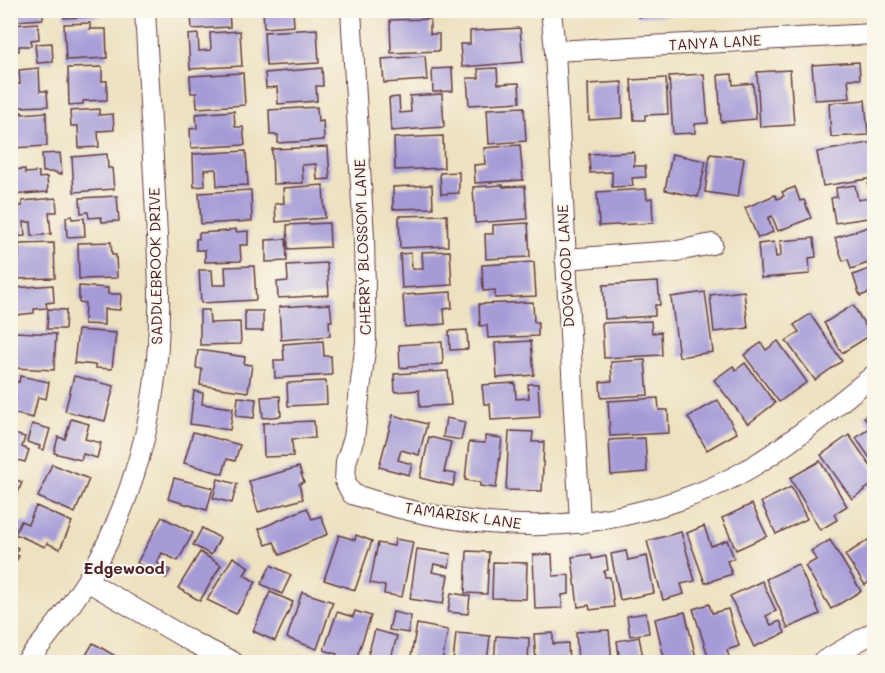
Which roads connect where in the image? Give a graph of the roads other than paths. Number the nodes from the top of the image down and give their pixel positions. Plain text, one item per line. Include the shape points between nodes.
1 (145, 10) edge
2 (351, 10) edge
3 (551, 10) edge
4 (874, 34) edge
5 (555, 51) junction
6 (712, 244) dead end
7 (566, 259) junction
8 (874, 375) edge
9 (345, 481) joint
10 (580, 523) junction
11 (87, 581) junction
12 (874, 632) edge
13 (26, 663) edge
14 (233, 663) edge
15 (822, 663) edge

1 - 11 street, SADDLEBROOK DRIVE via 159,288 158,358 150,414 135,471
2 - 9 street, CHERRY BLOSSOM LANE via 366,342
3 - 5 street, DOGWOOD LANE
4 - 5 street, TANYA LANE
5 - 7 street, DOGWOOD LANE
6 - 7 street via 677,251
7 - 10 street, DOGWOOD LANE
8 - 10 street, TAMARISK LANE via 786,444 721,483 675,502
9 - 10 street, TAMARISK LANE via 352,494 420,513 528,526
11 - 13 street, SADDLEBROOK DRIVE
11 - 14 street
12 - 15 street

